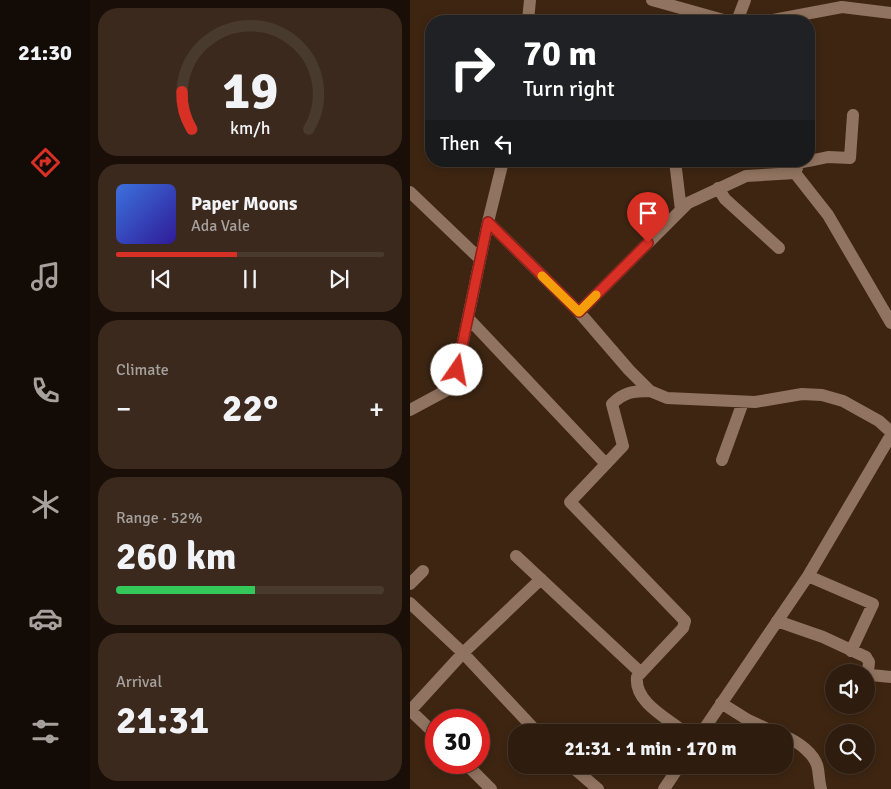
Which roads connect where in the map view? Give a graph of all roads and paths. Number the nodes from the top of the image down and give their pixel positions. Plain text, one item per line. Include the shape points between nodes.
1 (530, 0) edge
2 (652, 0) edge
3 (745, 0) edge
4 (891, 13) edge
5 (529, 15) edge
6 (695, 15) edge
7 (740, 15) edge
8 (800, 15) edge
9 (852, 115) dead end
10 (815, 160) edge
11 (502, 167) edge
12 (676, 167) edge
13 (797, 167) edge
14 (795, 173) junction
15 (718, 188) junction
16 (410, 192) edge
17 (681, 210) junction
18 (488, 222) junction
19 (779, 248) dead end
20 (480, 259) junction
21 (579, 312) junction
22 (468, 318) junction
23 (891, 323) edge
24 (650, 391) junction
25 (743, 402) junction
26 (410, 410) edge
27 (891, 433) edge
28 (722, 460) dead end
29 (606, 464) junction
30 (516, 556) dead end
31 (423, 571) dead end
32 (808, 576) junction
33 (541, 579) junction
34 (410, 584) edge
35 (410, 603) edge
36 (777, 621) junction
37 (851, 651) junction
38 (463, 653) junction
39 (641, 673) junction
40 (891, 677) edge
41 (722, 704) junction
42 (410, 710) edge
43 (425, 724) edge
44 (530, 724) edge
45 (674, 724) edge
46 (708, 724) edge
47 (757, 724) edge
48 (793, 740) edge
49 (476, 774) edge
50 (580, 774) edge
51 (674, 774) edge
52 (491, 789) edge
53 (598, 789) edge
54 (664, 789) edge
55 (820, 789) edge

1 - 5 street
2 - 6 street
3 - 7 street
4 - 8 street via 842,7
9 - 10 street via 850,158
11 - 18 street
12 - 17 street
13 - 14 street
14 - 15 street via 746,176
14 - 23 street via 828,215
15 - 17 street
15 - 19 street via 725,199
16 - 20 street
17 - 21 street
18 - 20 street
18 - 21 street
20 - 22 street
21 - 24 street
22 - 26 street via 457,370 449,389
22 - 29 street
24 - 25 street via 667,398
24 - 29 street via 630,391 612,404 623,446
25 - 27 street via 802,394 822,395 843,401 879,421
25 - 28 street
27 - 32 street
29 - 39 street via 570,502 685,621 683,628
30 - 33 street
31 - 34 street
32 - 36 street
32 - 37 street via 873,604
33 - 38 street
33 - 39 street
35 - 38 street
36 - 37 street
36 - 41 street
37 - 40 street via 866,657 871,675
38 - 42 street
38 - 44 street
39 - 45 street via 636,686 639,695
41 - 46 street
41 - 47 street
42 - 43 street
48 - 55 street via 809,752 818,766
49 - 52 street
50 - 53 street
51 - 54 street

